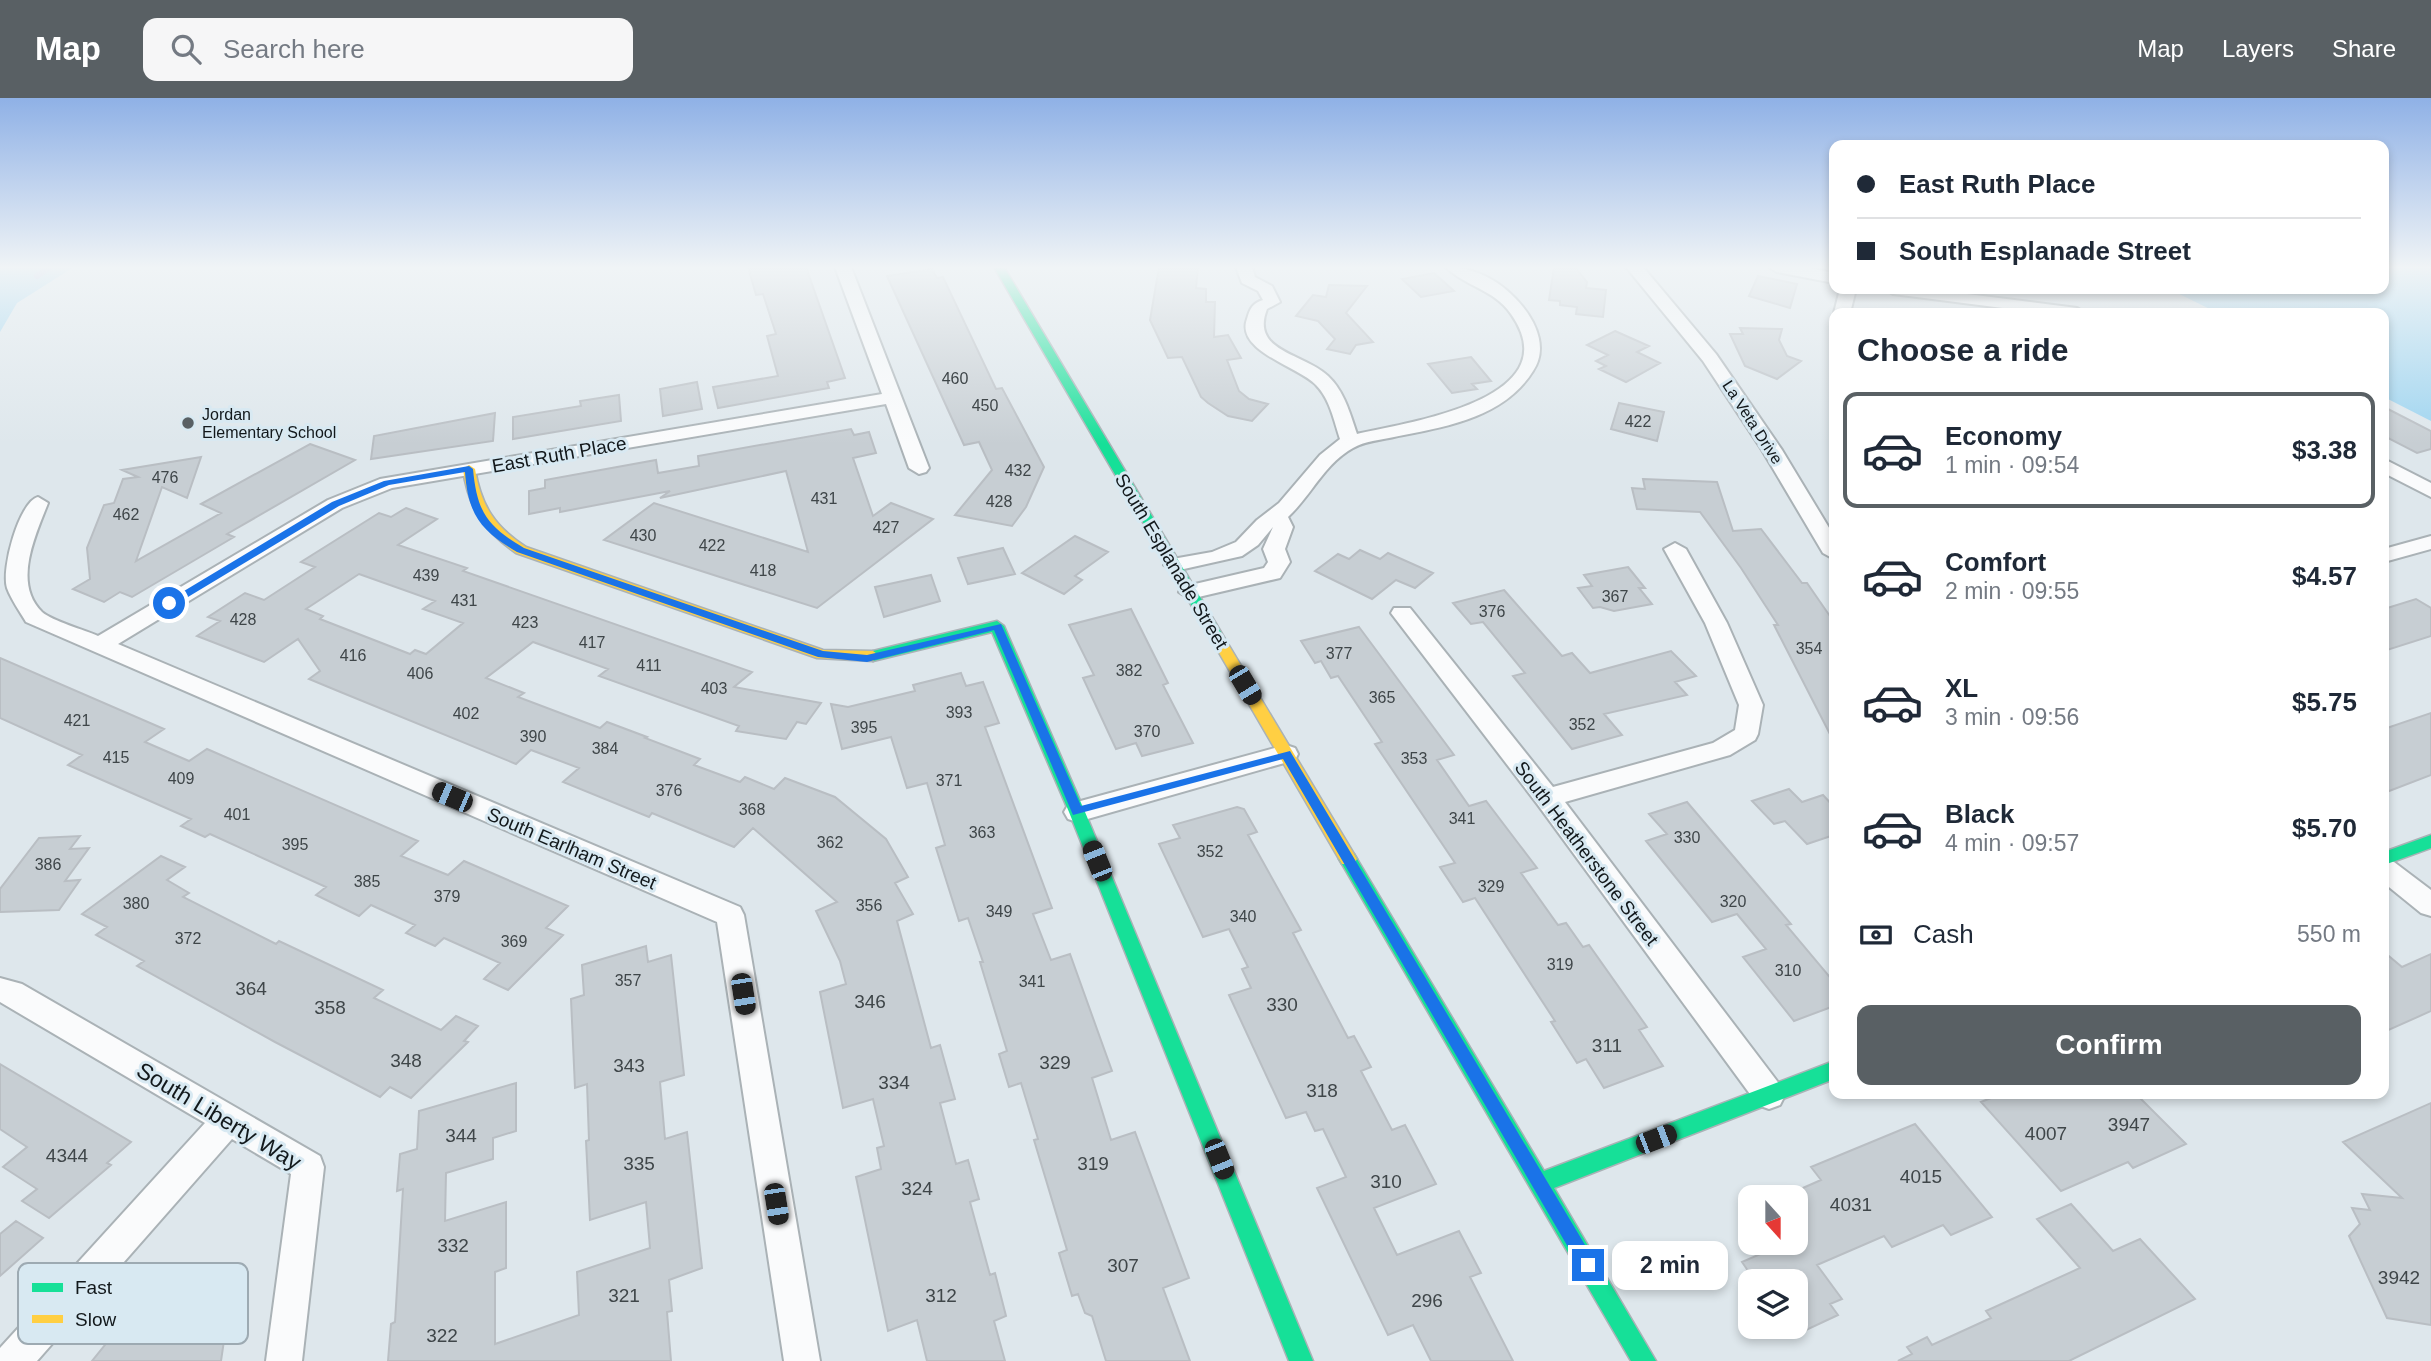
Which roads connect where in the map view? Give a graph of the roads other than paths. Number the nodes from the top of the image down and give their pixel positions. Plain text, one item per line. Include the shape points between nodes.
1 (867, 326) edge
2 (1034, 326) edge
3 (1253, 326) edge
4 (1527, 326) edge
5 (1683, 326) edge
6 (892, 398) junction
7 (1350, 442) junction
8 (919, 468) dead end
9 (2389, 468) edge
10 (469, 469) junction
11 (2431, 491) edge
12 (38, 503) dead end
13 (1278, 516) junction
14 (2431, 542) edge
15 (1829, 544) edge
16 (1675, 549) dead end
17 (2389, 555) edge
18 (1175, 565) junction
19 (1191, 592) junction
20 (1402, 613) dead end
21 (98, 646) junction
22 (1286, 754) junction
23 (1548, 798) junction
24 (1077, 812) junction
25 (2431, 841) edge
26 (2389, 857) edge
27 (2389, 873) edge
28 (2431, 905) edge
29 (0, 990) edge
30 (1829, 1072) edge
31 (1769, 1095) junction
32 (229, 1120) junction
33 (1539, 1183) junction
34 (101, 1263) edge
35 (28, 1344) edge
36 (13, 1361) edge
37 (284, 1361) edge
38 (802, 1361) edge
39 (1301, 1361) edge
40 (1644, 1361) edge

1 - 6 street
2 - 18 street, South Esplanade Street
3 - 7 street via 1264,346 1323,381
4 - 7 street via 1532,357 1526,372 1500,397 1475,412 1444,422
5 - 15 street, La Veta Drive via 1772,450
6 - 8 street
6 - 10 street, East Ruth Place
7 - 13 street via 1329,454
9 - 11 street
10 - 21 street, East Ruth Place via 387,483 335,504
10 - 24 street via 471,495 481,519 521,550 822,655 867,658 998,626
12 - 21 street, South Earlham Street via 19,550 17,586 34,617
13 - 18 street via 1236,550
13 - 19 street via 1283,527 1274,549 1279,562 1272,573
14 - 17 street
16 - 23 street via 1717,622 1751,705 1746,734 1721,749
18 - 19 street, South Esplanade Street
19 - 22 street, South Esplanade Street
20 - 23 street, South Heatherstone Street
21 - 38 street, South Earlham Street via 730,915
22 - 24 street
22 - 33 street, South Esplanade Street
23 - 31 street, South Heatherstone Street
24 - 39 street
25 - 26 street
27 - 28 street
29 - 32 street, South Liberty Way
30 - 31 street
31 - 33 street
32 - 34 street
32 - 37 street, South Liberty Way via 308,1167
33 - 40 street, South Esplanade Street
35 - 36 street

